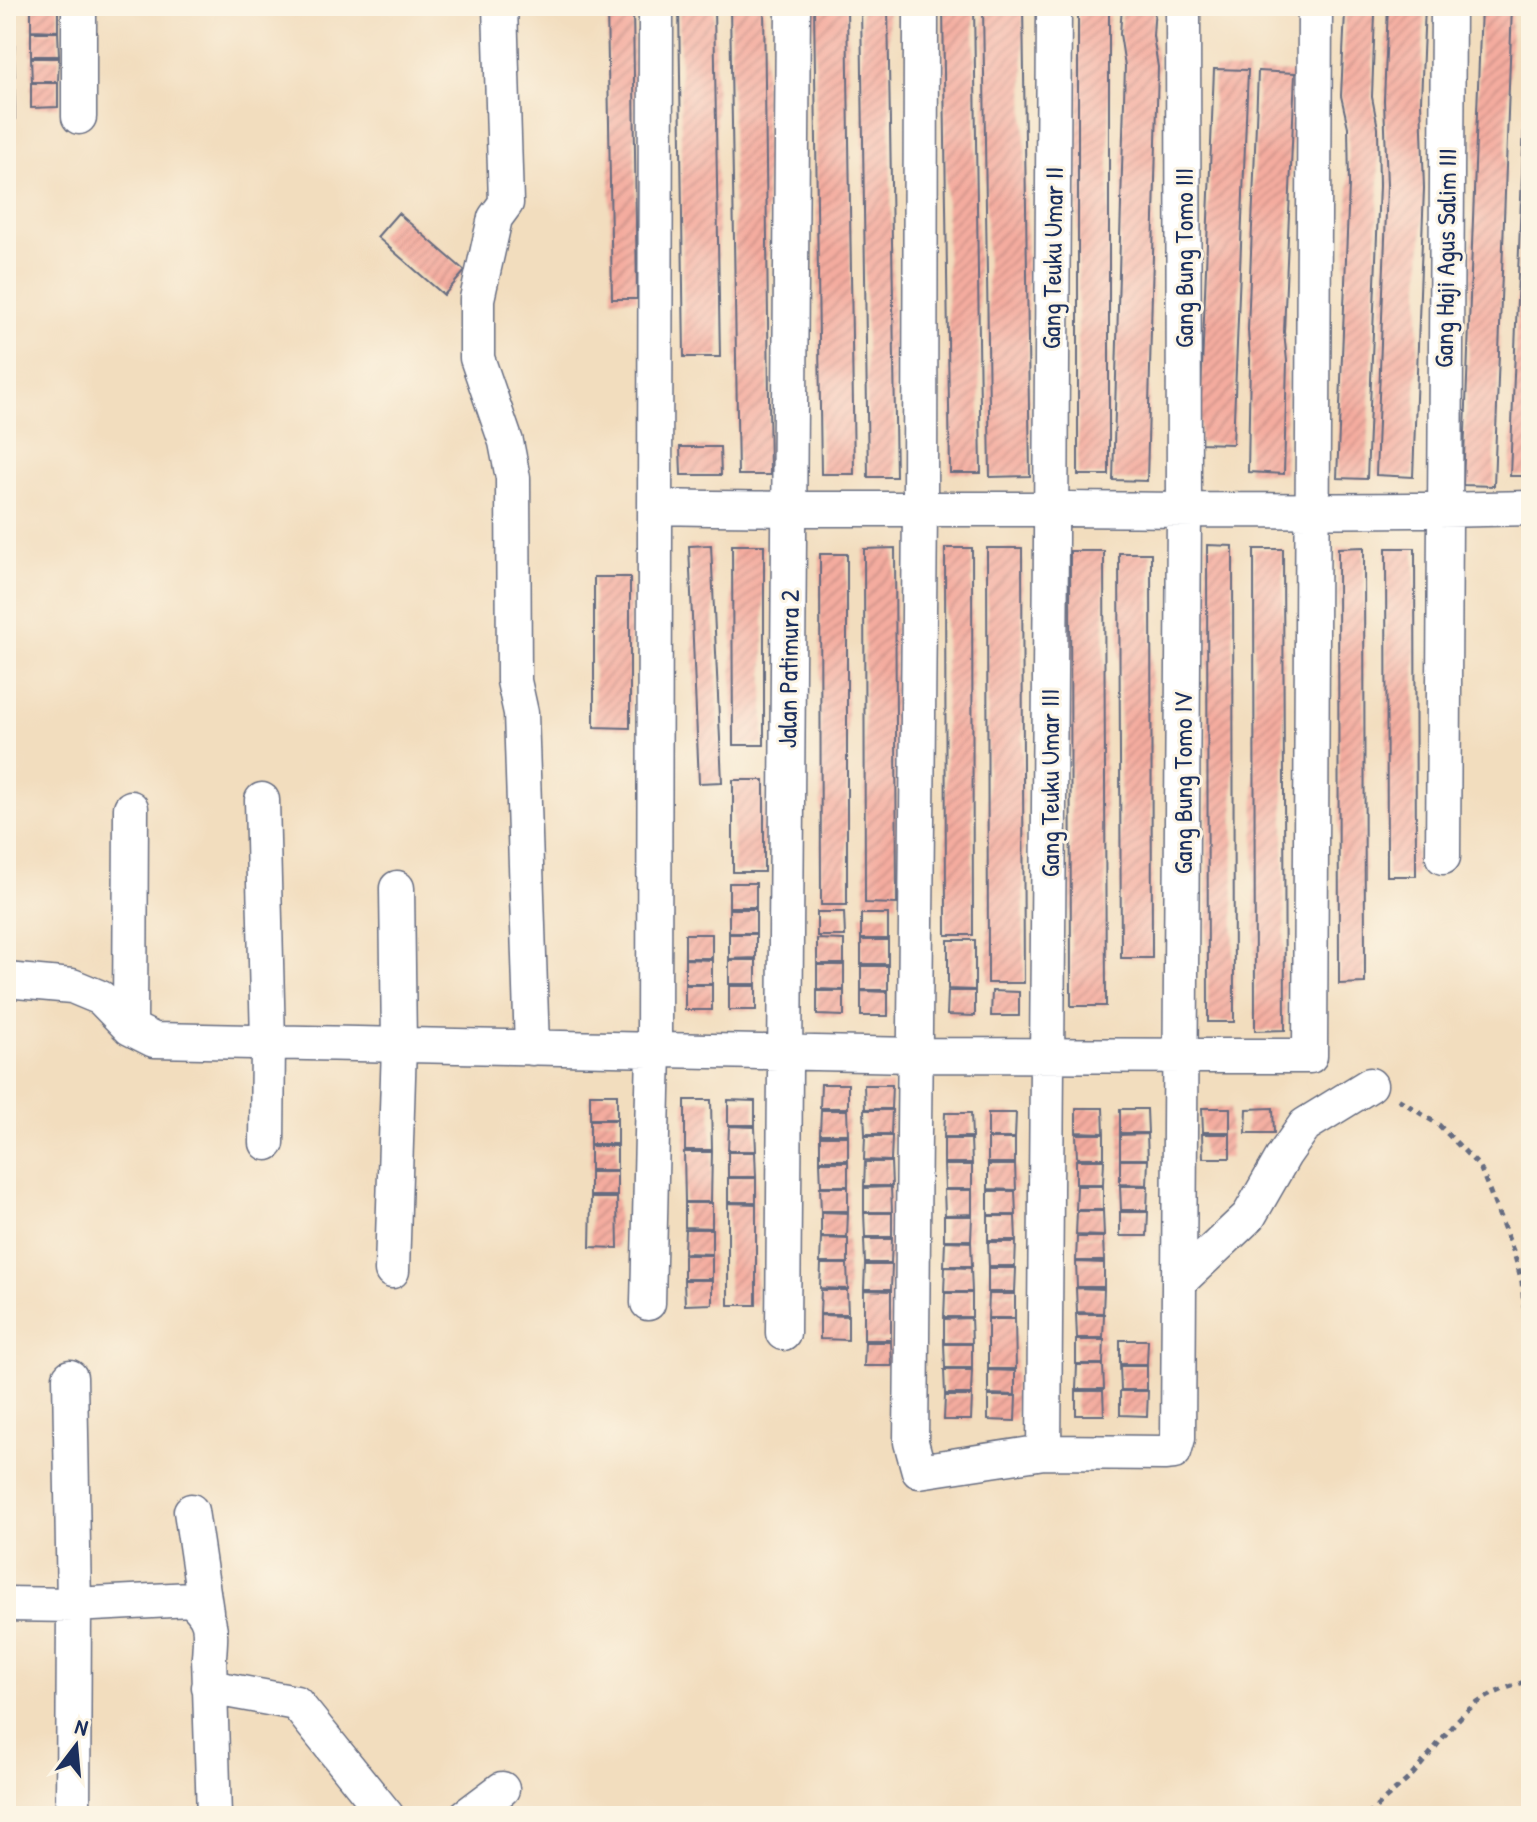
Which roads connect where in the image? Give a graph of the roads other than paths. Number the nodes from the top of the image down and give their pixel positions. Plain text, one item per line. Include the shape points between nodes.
1 (79, 6) edge
2 (500, 6) edge
3 (656, 6) edge
4 (793, 6) edge
5 (921, 6) edge
6 (1054, 6) edge
7 (1183, 6) edge
8 (1315, 6) edge
9 (1448, 6) edge
10 (79, 117) dead end
11 (656, 507) junction
12 (1531, 508) edge
13 (920, 509) junction
14 (1049, 509) junction
15 (789, 510) junction
16 (1184, 510) junction
17 (1443, 511) junction
18 (1313, 512) junction
19 (262, 800) dead end
20 (131, 808) dead end
21 (1443, 857) dead end
22 (397, 888) dead end
23 (6, 980) edge
24 (130, 1028) junction
25 (268, 1042) junction
26 (399, 1045) junction
27 (532, 1048) junction
28 (654, 1050) junction
29 (785, 1052) junction
30 (915, 1055) junction
31 (1049, 1056) junction
32 (1181, 1057) junction
33 (1370, 1085) road end
34 (267, 1143) dead end
35 (392, 1271) dead end
36 (1179, 1282) junction
37 (648, 1303) dead end
38 (783, 1333) dead end
39 (70, 1377) dead end
40 (1044, 1452) junction
41 (191, 1511) dead end
42 (6, 1604) edge
43 (74, 1605) junction
44 (206, 1612) junction
45 (209, 1687) junction
46 (502, 1789) dead end
47 (73, 1816) edge
48 (214, 1816) edge
49 (387, 1816) edge
50 (466, 1816) edge

1 - 10 street
2 - 27 street via 506,203 495,218 477,299 477,358 513,478 514,681 521,713
3 - 11 street
4 - 15 street, Jalan Patimura 2
5 - 13 street
6 - 14 street, Gang Teuku Umar II
7 - 16 street, Gang Bung Tomo III
8 - 18 street
9 - 17 street, Gang Haji Agus Salim III
11 - 15 street
11 - 28 street
12 - 17 street
13 - 14 street
13 - 15 street
13 - 30 street
14 - 16 street
14 - 31 street, Gang Teuku Umar III
15 - 29 street, Jalan Patimura 2
16 - 18 street
16 - 32 street, Gang Bung Tomo IV
17 - 18 street
17 - 21 street, Gang Haji Agus Salim III
18 - 32 street via 1310,1056
19 - 25 street
20 - 24 street
22 - 26 street
23 - 24 street via 72,986 101,998
24 - 25 street via 154,1040
25 - 26 street
25 - 34 street
26 - 27 street
26 - 35 street
27 - 28 street
28 - 29 street
28 - 37 street
29 - 30 street
29 - 38 street, Jalan Patimura 2
30 - 31 street
30 - 40 street via 911,1442 919,1471
31 - 32 street
31 - 40 street, Gang Teuku Umar III
32 - 36 street, Gang Bung Tomo IV
33 - 36 street via 1305,1125 1249,1216
36 - 40 street, Gang Bung Tomo IV via 1174,1452
39 - 43 street
41 - 44 street
42 - 43 street
43 - 44 street via 191,1599
43 - 47 street
44 - 45 street
45 - 48 street
45 - 49 street via 296,1703
46 - 50 street

